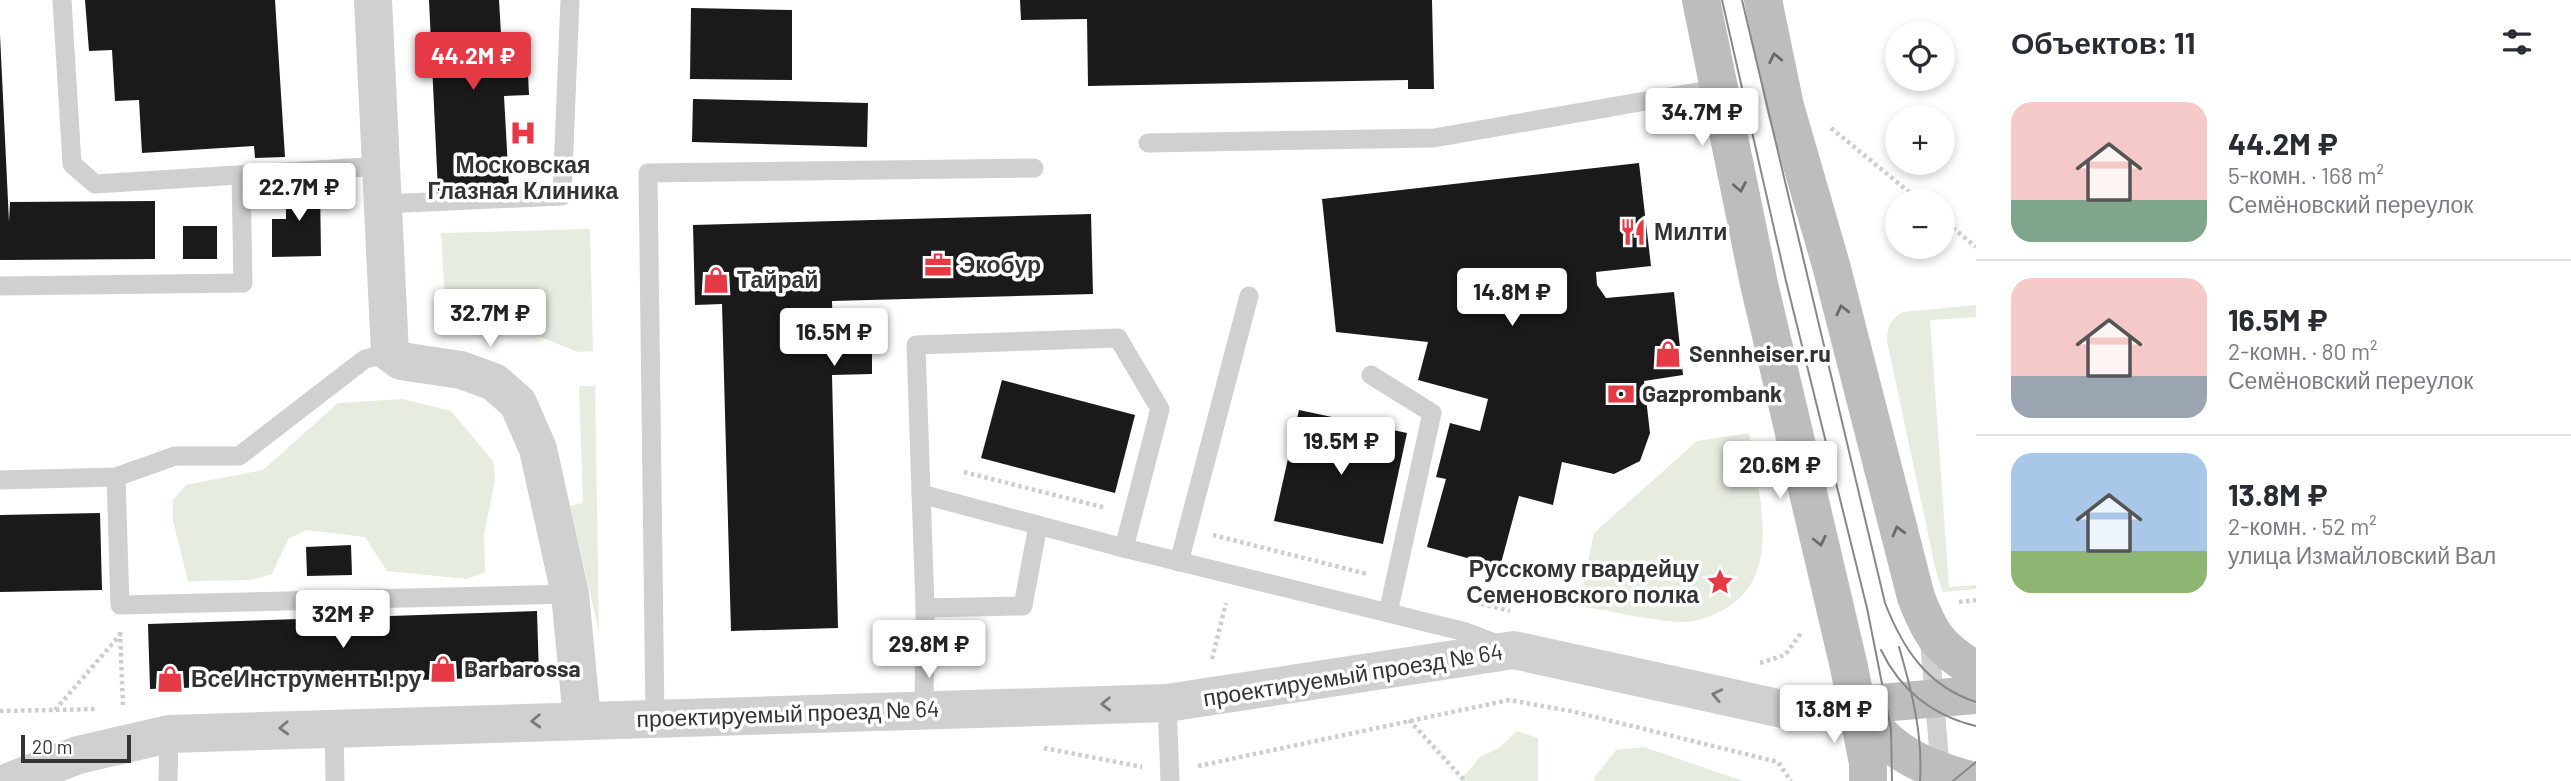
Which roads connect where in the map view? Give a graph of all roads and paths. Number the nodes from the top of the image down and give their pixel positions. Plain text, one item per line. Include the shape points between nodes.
1 (62, 0) edge
2 (373, 0) edge
3 (570, 0) edge
4 (1701, 0) edge
5 (1763, 0) edge
6 (1720, 88) junction
7 (1827, 125) dead end
8 (1148, 143) dead end
9 (381, 166) junction
10 (1034, 168) dead end
11 (241, 175) junction
12 (1905, 189) edge
13 (383, 204) junction
14 (1955, 230) edge
15 (1976, 247) edge
16 (0, 286) edge
17 (1249, 296) dead end
18 (390, 353) junction
19 (1371, 375) dead end
20 (964, 472) dead end
21 (116, 477) junction
22 (0, 480) edge
23 (921, 494) junction
24 (1133, 514) junction
25 (1038, 525) junction
26 (1188, 528) junction
27 (1124, 548) junction
28 (1179, 562) junction
29 (1395, 582) junction
30 (570, 594) junction
31 (1461, 598) dead end
32 (120, 605) junction
33 (925, 608) junction
34 (1513, 611) dead end
35 (1388, 613) junction
36 (1805, 623) dead end
37 (1929, 631) junction
38 (121, 635) junction
39 (1514, 650) junction
40 (1785, 655) dead end
41 (1976, 670) edge
42 (1976, 695) edge
43 (1935, 699) junction
44 (1167, 703) junction
45 (123, 705) dead end
46 (1857, 705) junction
47 (109, 708) dead end
48 (55, 710) junction
49 (924, 710) junction
50 (0, 711) edge
51 (655, 718) junction
52 (582, 719) junction
53 (1409, 720) dead end
54 (334, 727) junction
55 (169, 734) junction
56 (1952, 778) edge
57 (11, 781) edge
58 (168, 781) edge
59 (335, 781) edge
60 (1170, 781) edge
61 (1465, 781) edge
62 (1868, 781) edge

1 - 11 lane via 72,164 95,184
2 - 9 street
3 - 13 lane via 562,196
4 - 6 main road
37 -> 5 main road via 1916,597 1785,106
6 - 8 lane via 1434,138
6 -> 46 main road via 1759,284
7 - 12 path
9 - 11 lane
9 - 13 street
10 - 51 lane via 648,173
11 - 16 lane via 243,283
13 - 18 street
14 - 15 path
17 - 26 lane
18 - 21 lane via 365,359 239,456 174,456
18 - 30 street via 401,360 461,370 495,382 518,403 538,450
19 - 29 lane via 1432,413
20 - 24 path
21 - 22 lane
21 - 32 lane
23 - 24 lane via 916,345 1118,338 1160,409
23 - 25 lane
23 - 33 lane
24 - 27 lane
25 - 27 lane
25 - 33 lane via 1023,606
26 - 28 lane
26 - 29 path
27 - 28 lane
28 - 35 lane
29 - 35 lane
30 - 32 lane
30 - 52 street
31 - 34 path
32 - 38 path
33 - 49 lane
35 - 39 lane via 1466,632
36 - 40 path
37 - 41 main road via 1942,648
37 - 43 lane
38 - 45 path
38 - 48 path
39 - 44 street, проектируемый проезд № 64
46 -> 39 street, проектируемый проезд № 64 via 1782,709
42 - 43 main road
43 - 46 main road
43 - 56 lane
44 -> 49 street, проектируемый проезд № 64
44 - 60 lane
46 - 56 main road via 1884,741
46 - 62 main road
47 - 48 path
48 - 50 path
49 - 51 street, проектируемый проезд № 64
51 - 52 street, проектируемый проезд № 64
52 -> 54 street, проектируемый проезд № 64
53 - 61 path
54 -> 55 street, проектируемый проезд № 64
54 - 59 lane
55 - 57 street, проектируемый проезд № 64 via 78,755
55 - 58 lane

